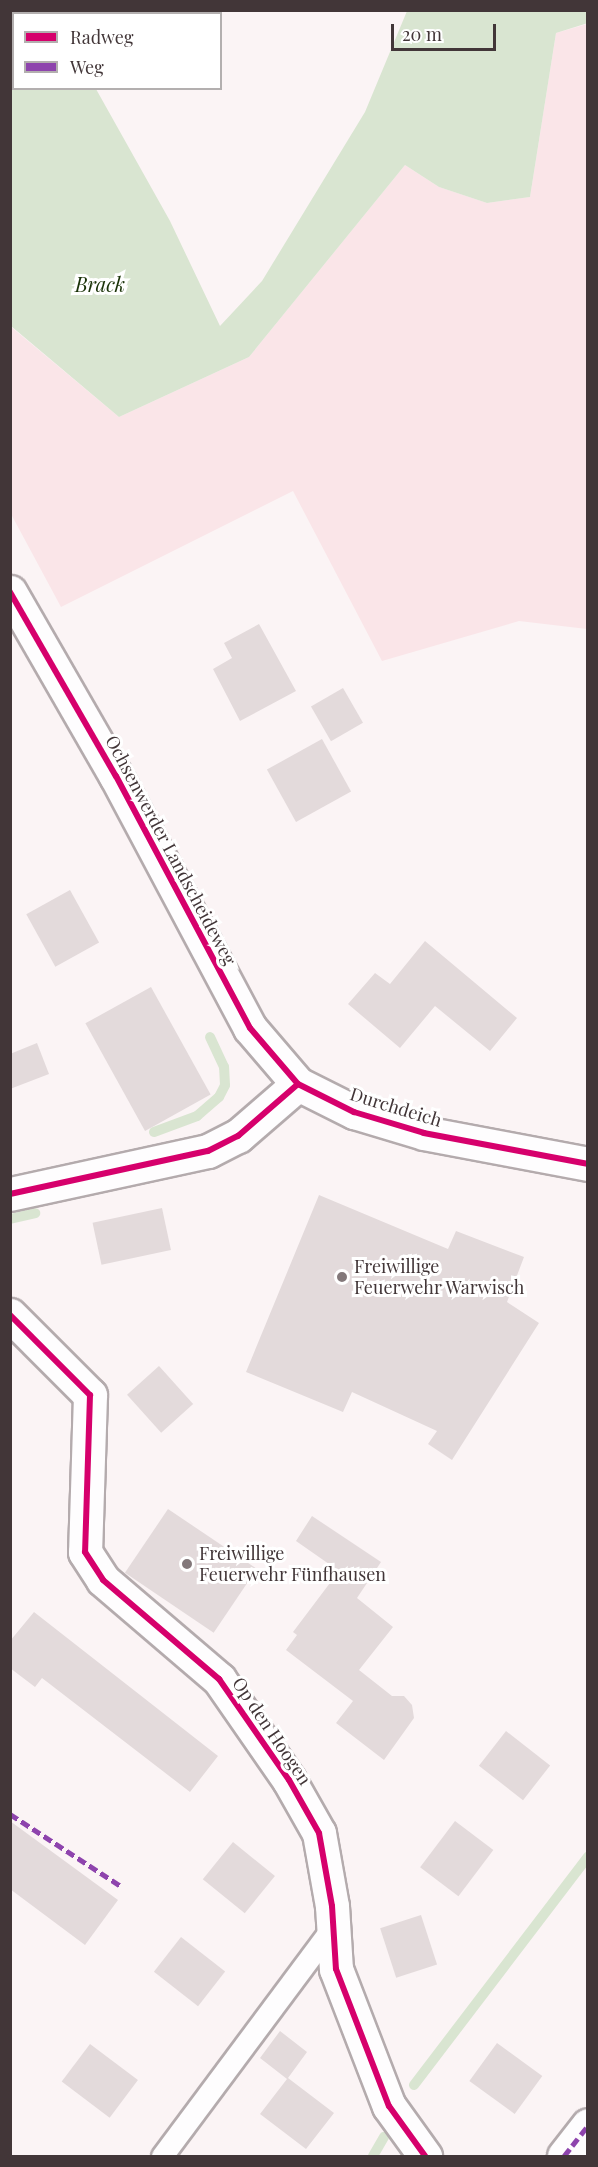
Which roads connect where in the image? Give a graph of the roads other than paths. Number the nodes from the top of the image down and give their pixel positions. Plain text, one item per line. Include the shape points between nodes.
1 (10, 592) edge
2 (298, 1084) junction
3 (588, 1164) edge
4 (10, 1194) edge
5 (10, 1315) edge
6 (333, 1927) junction
7 (588, 2125) edge
8 (162, 2157) edge
9 (425, 2157) edge
10 (564, 2157) edge

1 - 2 street, Ochsenwerder Landscheideweg via 116,776 250,1028
2 - 3 street, Durchdeich via 354,1112 394,1125
2 - 4 street via 238,1136 208,1151
5 - 6 street, Op den Hoogen via 90,1395 85,1552 103,1580 219,1679 290,1780 319,1833
6 - 8 lane
6 - 9 street, Op den Hoogen via 336,1969 388,2106
7 - 10 street

